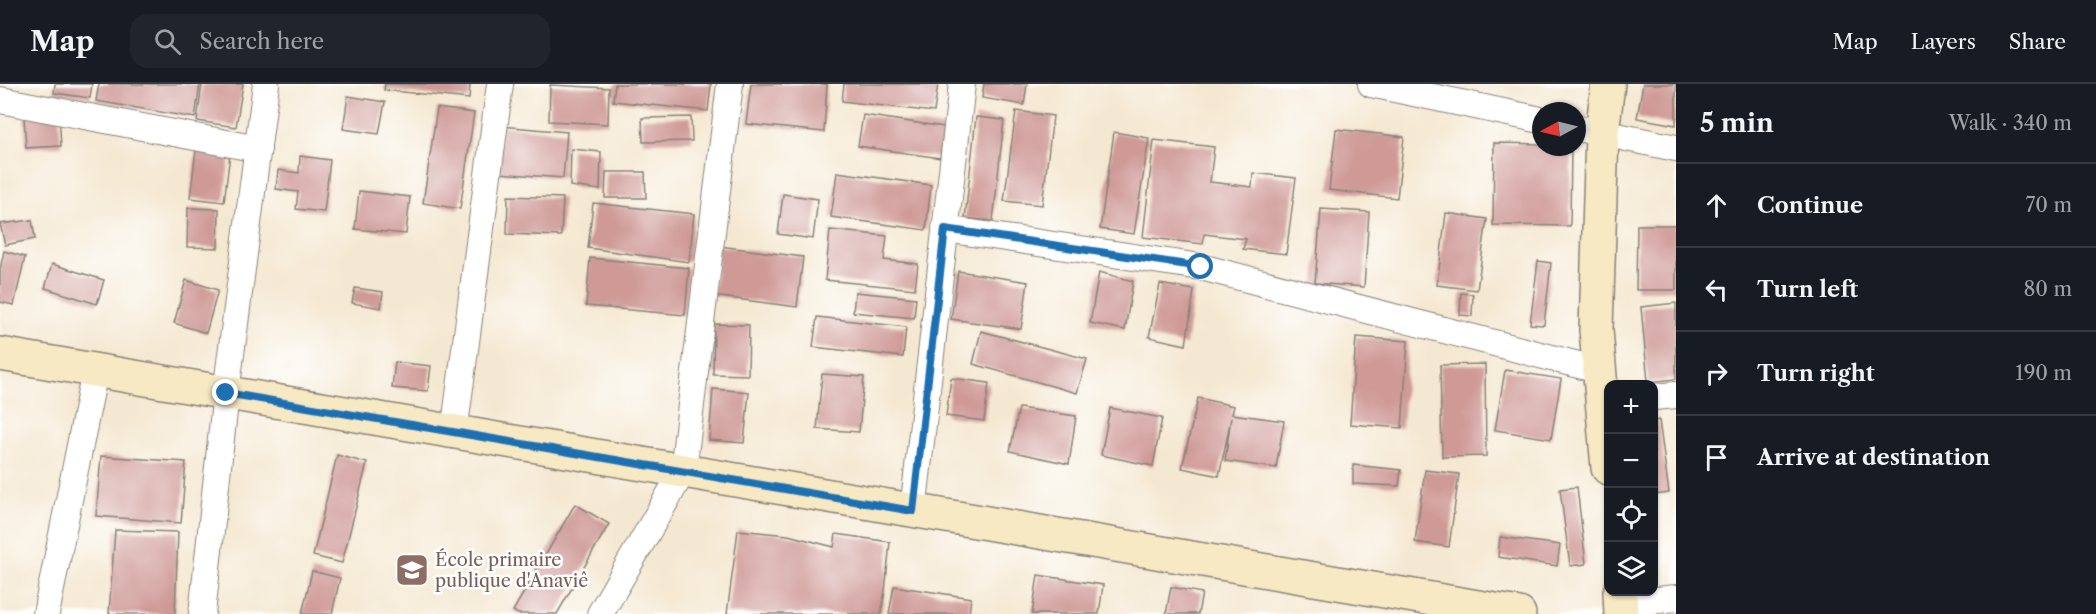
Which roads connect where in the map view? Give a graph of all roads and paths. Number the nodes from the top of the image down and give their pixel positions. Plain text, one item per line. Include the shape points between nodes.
1 (266, 84) edge
2 (500, 84) edge
3 (730, 84) edge
4 (962, 84) edge
5 (1371, 84) edge
6 (1608, 84) edge
7 (0, 100) edge
8 (1532, 118) edge
9 (1589, 131) edge
10 (258, 148) junction
11 (1676, 148) edge
12 (945, 229) junction
13 (0, 354) edge
14 (95, 371) junction
15 (1603, 391) edge
16 (226, 393) junction
17 (1676, 395) edge
18 (1658, 397) edge
19 (454, 433) junction
20 (1606, 434) edge
21 (683, 471) junction
22 (913, 511) junction
23 (1676, 598) edge
24 (1621, 603) edge
25 (46, 614) edge
26 (202, 614) edge
27 (600, 614) edge
28 (1519, 614) edge

1 - 10 street
2 - 19 street
3 - 21 street
4 - 12 street
5 - 8 street
6 - 9 street
7 - 10 street
9 - 11 street
9 - 15 street via 1596,330
10 - 16 street
12 - 15 street via 1201,267
12 - 22 street
13 - 14 street
14 - 16 street
14 - 25 street
15 - 20 street
16 - 19 street
16 - 26 street
17 - 18 street
19 - 21 street
21 - 22 street
21 - 27 street
22 - 28 street
23 - 24 street

